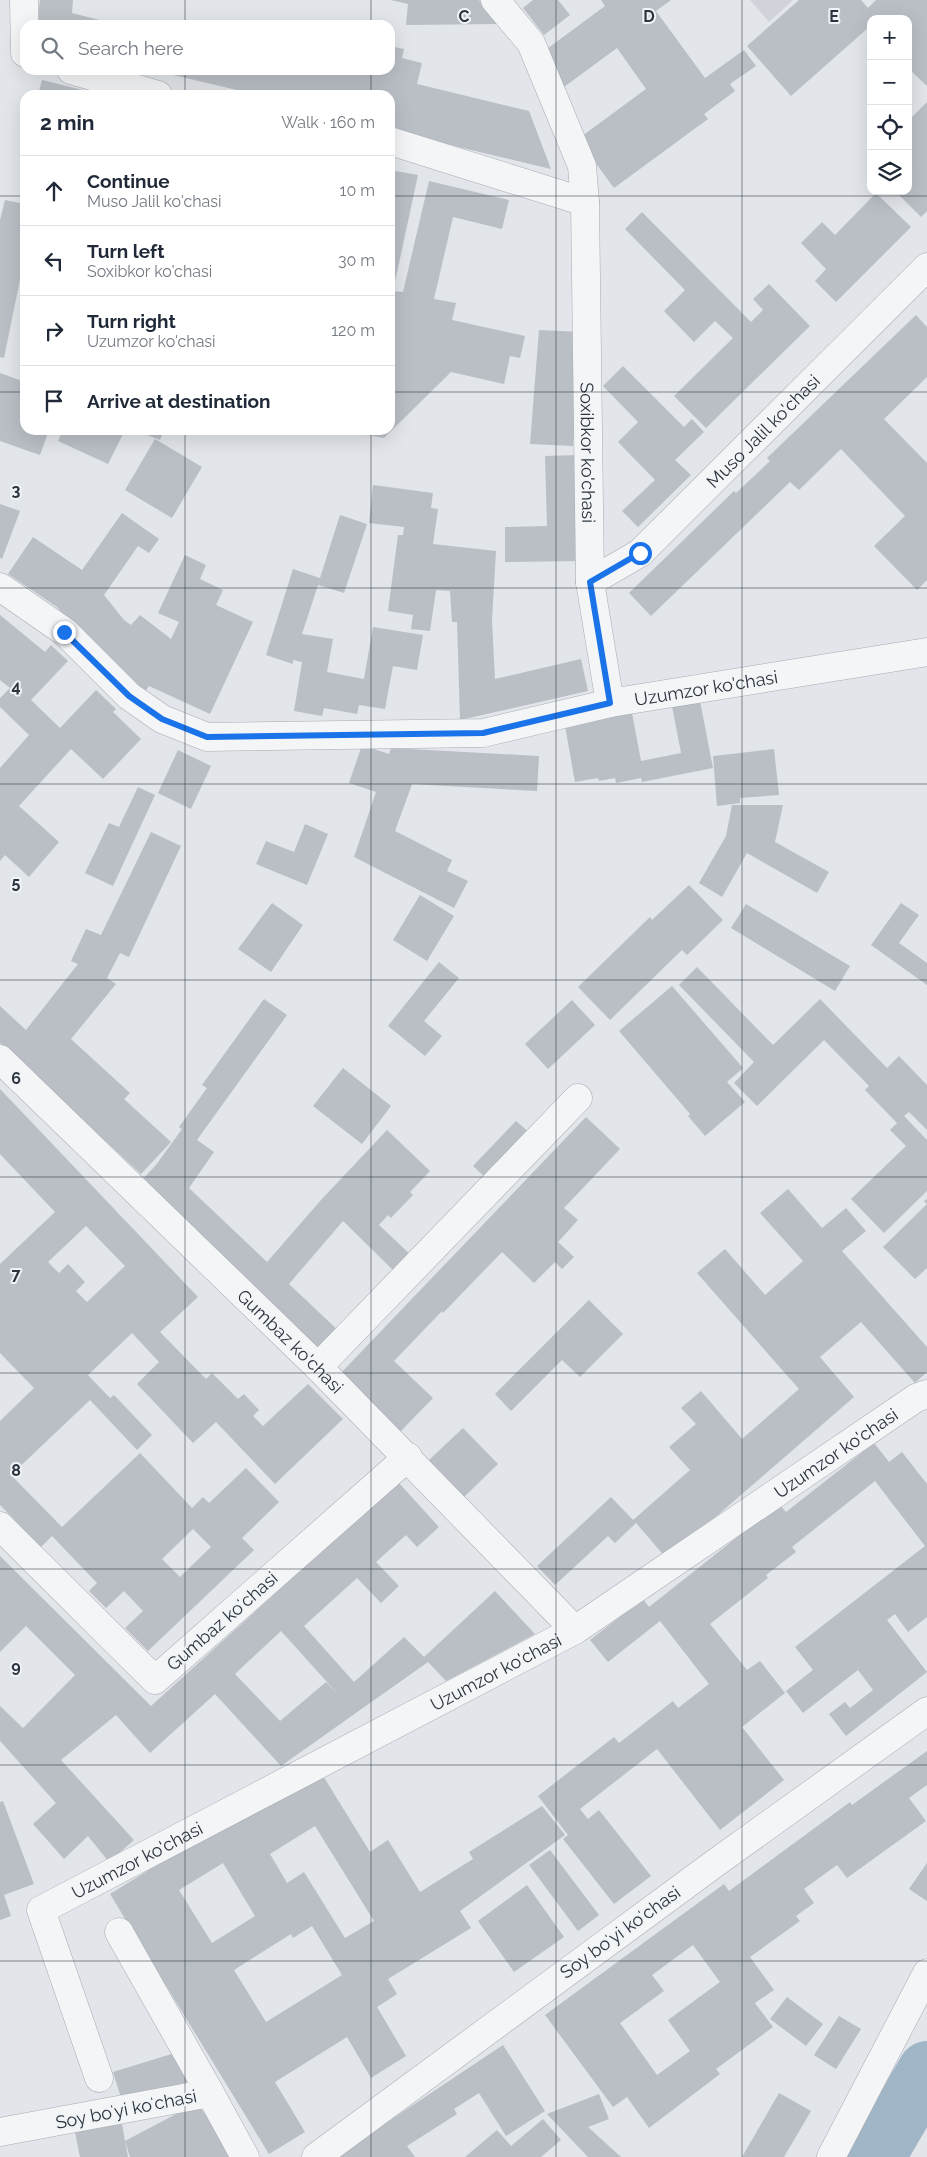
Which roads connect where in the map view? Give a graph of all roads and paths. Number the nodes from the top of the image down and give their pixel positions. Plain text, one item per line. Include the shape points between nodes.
1 (24, 0) edge
2 (495, 0) edge
3 (24, 20) edge
4 (89, 75) edge
5 (141, 90) edge
6 (395, 143) edge
7 (585, 202) junction
8 (927, 267) edge
9 (590, 582) junction
10 (0, 587) edge
11 (927, 652) edge
12 (610, 703) junction
13 (0, 1059) edge
14 (578, 1098) dead end
15 (318, 1366) junction
16 (927, 1394) edge
17 (408, 1457) junction
18 (0, 1526) edge
19 (575, 1630) junction
20 (927, 1711) edge
21 (119, 1932) dead end
22 (927, 1973) edge
23 (100, 2078) dead end
24 (210, 2093) junction
25 (0, 2132) edge
26 (245, 2157) edge
27 (316, 2157) edge
28 (831, 2157) edge

1 - 3 street
2 - 7 street, Soxibkor ko'chasi via 531,43 582,166
4 - 5 street
6 - 7 street
7 - 9 street, Soxibkor ko'chasi
8 - 9 street, Muso Jalil ko'chasi via 640,553
9 - 12 street, Soxibkor ko'chasi
10 - 12 street, Uzumzor ko'chasi via 64,632 129,696 162,719 207,737 483,733
11 - 12 street, Uzumzor ko'chasi
13 - 15 street, Gumbaz ko'chasi
14 - 15 street
15 - 17 street, Gumbaz ko'chasi
16 - 19 street, Uzumzor ko'chasi via 916,1398
17 - 18 street, Gumbaz koʻchasi via 155,1680
17 - 19 street, Gumbaz ko'chasi
19 - 23 street, Uzumzor ko'chasi via 41,1910
20 - 27 street, Soy boʻyi koʻchasi
21 - 24 street
22 - 28 street
24 - 25 street, Soy boʻyi koʻchasi
24 - 26 street, Soy boʻyi koʻchasi

